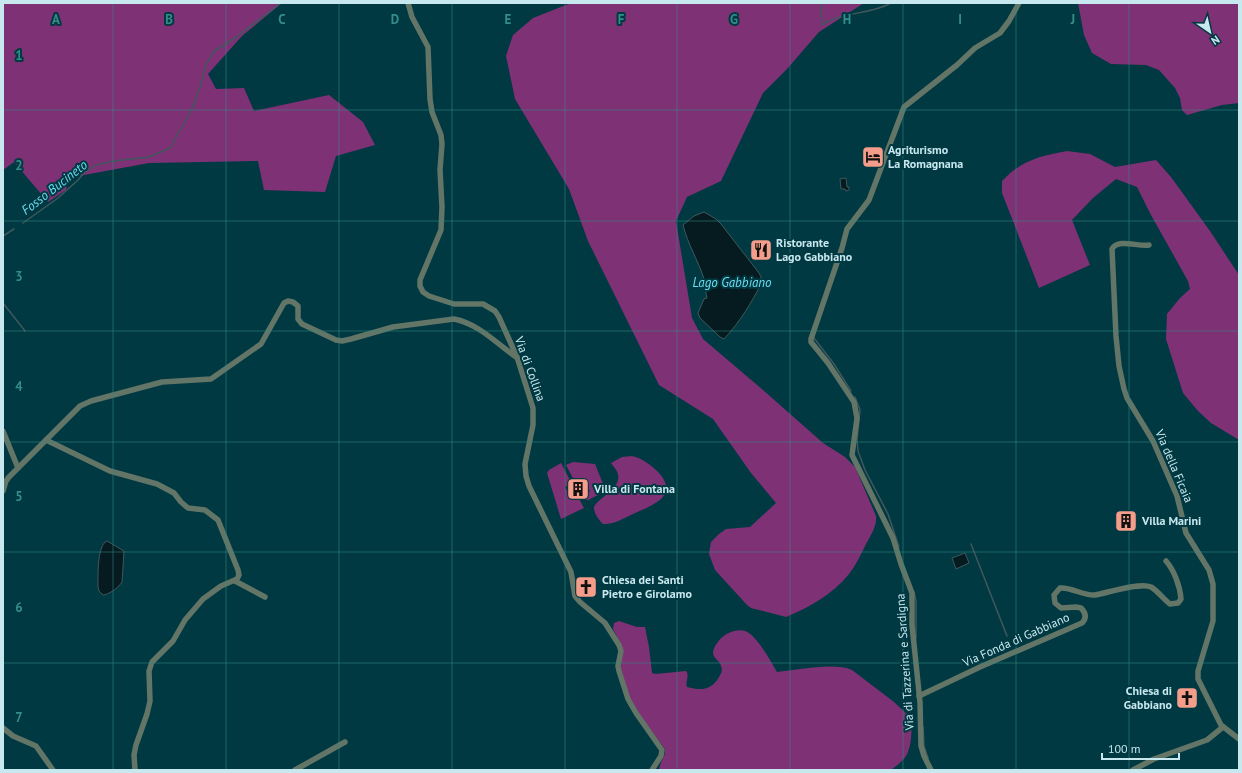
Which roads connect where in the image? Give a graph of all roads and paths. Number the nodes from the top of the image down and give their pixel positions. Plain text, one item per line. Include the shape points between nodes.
1 (408, 3) edge
2 (1019, 3) edge
3 (1149, 245) dead end
4 (517, 357) junction
5 (3, 431) edge
6 (46, 440) junction
7 (18, 468) junction
8 (3, 491) edge
9 (1166, 561) dead end
10 (235, 581) junction
11 (265, 597) dead end
12 (919, 696) junction
13 (1223, 727) junction
14 (3, 728) edge
15 (1239, 739) edge
16 (345, 742) dead end
17 (53, 770) edge
18 (135, 770) edge
19 (295, 770) edge
20 (652, 770) edge
21 (931, 770) edge
22 (1133, 770) edge

1 - 4 street, Via di Collina via 412,18 428,46 430,99 442,144 440,230 420,280 420,286 423,292 435,298 462,305 479,303 492,308 499,317
2 - 12 street, Via di Tazzerina e Sardigna via 1010,21 1000,33 975,48 904,107 869,200 847,229 811,339 854,402 857,418 852,455 893,538 912,593 912,631
3 - 13 street, Via della Ficaia via 1121,243 1112,249 1119,366 1127,398 1153,441 1177,496 1186,533 1212,578 1213,621 1197,675
4 - 6 street via 477,328 454,319 393,327 351,339 336,340 302,324 298,318 298,306 288,301 284,303 261,344 214,378 162,382 91,401 80,406
4 - 20 street, Via di Collina via 534,411 525,464 527,482 571,572 575,596 605,623 619,645 621,651 618,666 628,700 662,750
5 - 7 street
6 - 7 street
6 - 10 street via 110,471 157,484 174,493 188,508 206,510 218,520 231,549 238,570
7 - 8 street via 6,481
9 - 12 street, Via Fonda di Gabbiano via 1179,590 1181,599 1178,603 1170,604 1147,586 1095,595 1060,588 1054,595 1055,603 1061,608 1081,608 1085,615 1082,623
10 - 11 street
10 - 18 street via 221,586 203,599 185,620 172,641 152,662 149,671 148,714 136,745
12 - 21 street, Via di Tazzerina e Sardigna via 922,746
13 - 15 street, Via della Ficaia
13 - 22 street via 1207,740 1154,759
14 - 17 street via 13,736 36,746
16 - 19 street

